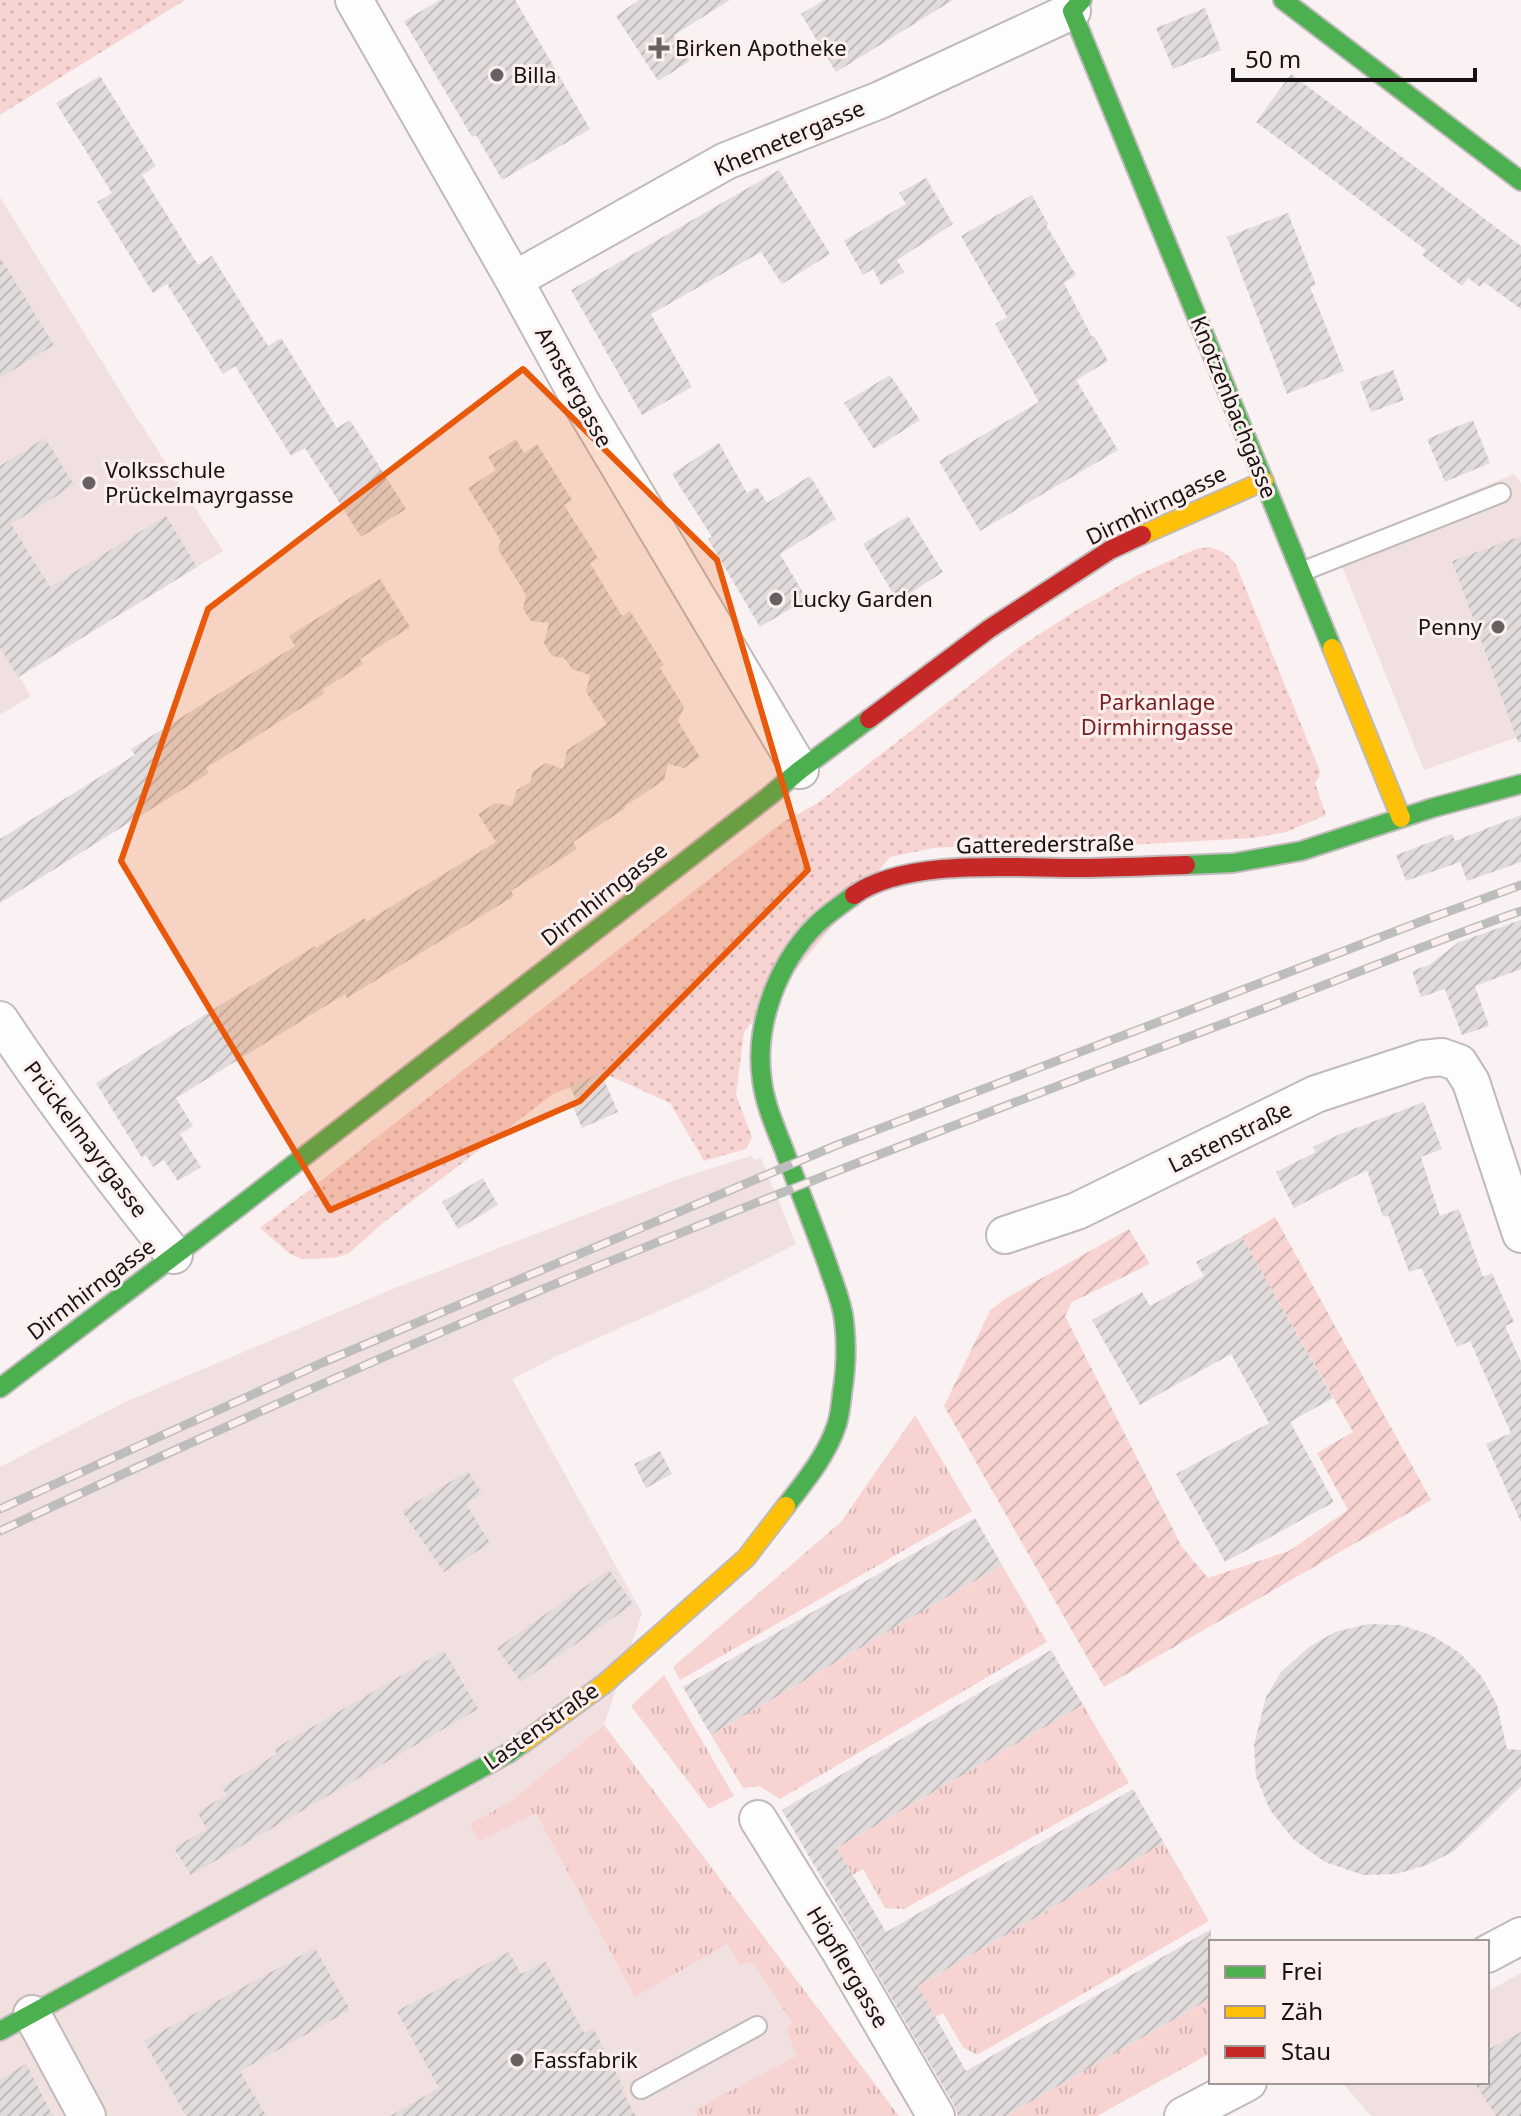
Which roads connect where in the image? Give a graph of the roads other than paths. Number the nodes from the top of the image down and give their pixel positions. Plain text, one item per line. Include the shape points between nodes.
1 (354, 0) edge
2 (1283, 0) edge
3 (1077, 6) edge
4 (1521, 155) edge
5 (1514, 176) edge
6 (514, 280) junction
7 (1264, 481) junction
8 (1501, 493) dead end
9 (1301, 572) junction
10 (800, 770) junction
11 (1521, 784) edge
12 (1401, 818) junction
13 (0, 1020) edge
14 (1521, 1234) edge
15 (817, 1235) joint
16 (1005, 1235) dead end
17 (174, 1255) junction
18 (0, 1388) edge
19 (758, 1819) dead end
20 (1521, 1936) edge
21 (1489, 1953) edge
22 (32, 2014) junction
23 (757, 2026) dead end
24 (0, 2031) edge
25 (1244, 2084) edge
26 (641, 2089) dead end
27 (87, 2116) edge
28 (936, 2116) edge
29 (1183, 2116) edge

1 - 6 street, Amstergasse
2 - 5 street
3 - 6 street, Khemetergasse via 880,100 726,161
3 - 7 street, Knotzenbachgasse
4 - 5 lane
6 - 10 street, Amstergasse
7 - 9 street, Knotzenbachgasse
7 - 10 street, Dirmhirngasse via 1110,550 989,629
8 - 9 lane
9 - 12 street, Knotzenbachgasse
10 - 17 street, Dirmhirngasse
11 - 12 street, Gatterederstraße
12 - 15 street, Gatterederstraße via 1301,851 1233,863 923,872 862,890 838,907 796,950 772,994 760,1060 782,1149
13 - 17 street, Prückelmayrgasse via 105,1169
14 - 16 street, Lastenstraße via 1471,1082 1459,1063 1442,1057 1316,1094 1077,1211
15 - 22 street, Lastenstraße via 844,1320 846,1368 838,1422 811,1474 746,1558 604,1684 509,1753
17 - 18 street, Dirmhirngasse
19 - 28 street, Höpflergasse
20 - 21 street
22 - 24 street, Lastenstraße
22 - 27 street
23 - 26 lane
25 - 29 street

